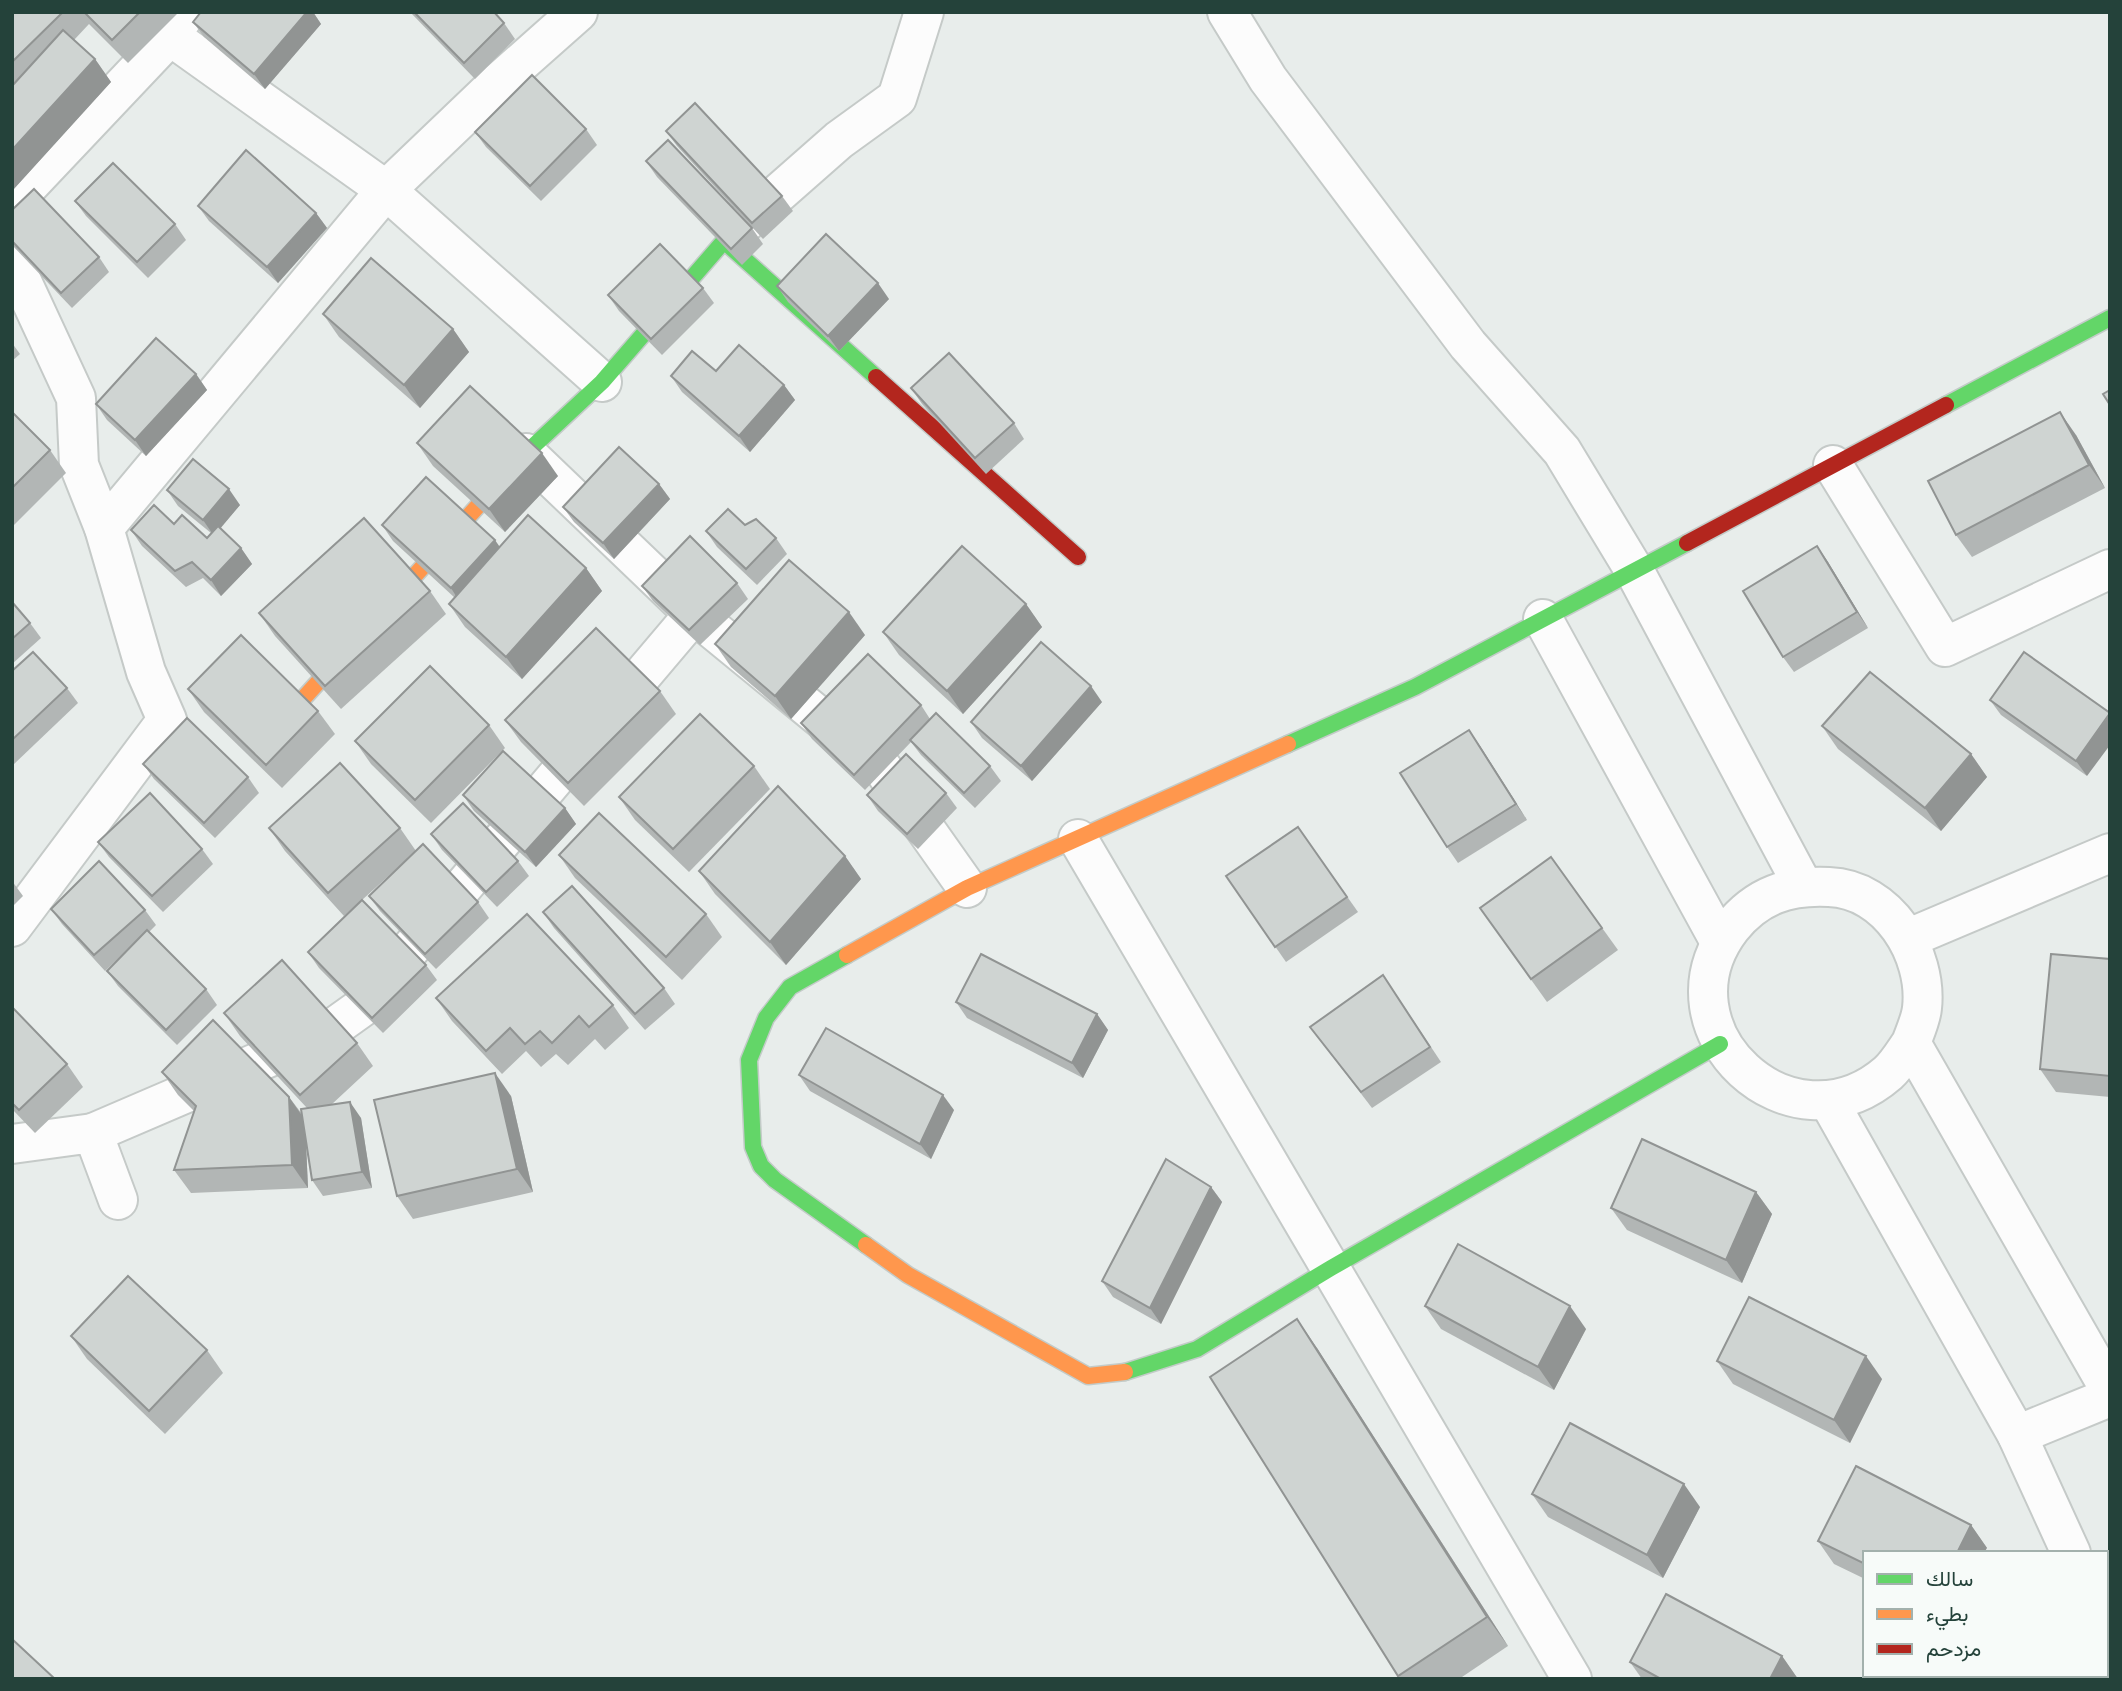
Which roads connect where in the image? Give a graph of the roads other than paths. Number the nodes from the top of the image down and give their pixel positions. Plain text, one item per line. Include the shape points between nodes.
1 (578, 12) edge
2 (923, 12) edge
3 (1227, 12) edge
4 (179, 24) edge
5 (386, 190) junction
6 (12, 203) edge
7 (724, 241) junction
8 (12, 260) edge
9 (2110, 317) edge
10 (603, 382) junction
11 (526, 453) junction
12 (1833, 465) junction
13 (104, 528) junction
14 (1078, 557) dead end
15 (2110, 569) edge
16 (1634, 570) junction
17 (694, 614) junction
18 (1543, 619) junction
19 (292, 711) edge
20 (1078, 839) junction
21 (2110, 853) edge
22 (1803, 886) junction
23 (967, 888) junction
24 (12, 927) edge
25 (1909, 939) junction
26 (1720, 942) junction
27 (1911, 1043) junction
28 (1720, 1044) junction
29 (1828, 1100) junction
30 (93, 1133) junction
31 (12, 1144) edge
32 (117, 1200) dead end
33 (1331, 1268) junction
34 (2110, 1390) edge
35 (2110, 1397) edge
36 (2017, 1435) junction
37 (2070, 1551) edge
38 (1572, 1679) edge

1 - 5 street
2 - 7 street via 897,98 839,140
3 - 16 street via 1268,79 1468,345 1562,451
4 - 5 street
4 - 6 street
5 - 10 street
5 - 13 street
7 - 10 street
7 - 14 street
8 - 13 street via 76,398 79,465
9 - 12 street
10 - 11 street
11 - 17 street
11 - 19 street
12 - 15 street via 1945,647
12 - 16 street
13 - 24 street via 146,672 167,720
16 - 18 street
16 - 22 street
17 - 23 street via 883,769
17 - 30 street via 368,1003 326,1033
18 - 20 street via 1415,687
18 - 26 street
20 - 23 street
20 - 33 street
21 - 25 street
22 - 25 street via 1834,887 1864,897 1889,915
22 - 26 street via 1770,895 1741,915
23 - 33 street via 790,987 766,1018 749,1060 753,1147 761,1166 908,1275 1088,1376 1126,1371 1197,1349
25 - 27 street via 1922,985 1922,1009
26 - 28 street via 1709,975 1709,1010
27 - 29 street via 1889,1072 1859,1092
27 - 34 street
28 - 29 street via 1742,1071 1768,1089 1797,1099
28 - 33 street
29 - 36 street
30 - 31 street
30 - 32 street
33 - 38 street
35 - 36 street
36 - 37 street

